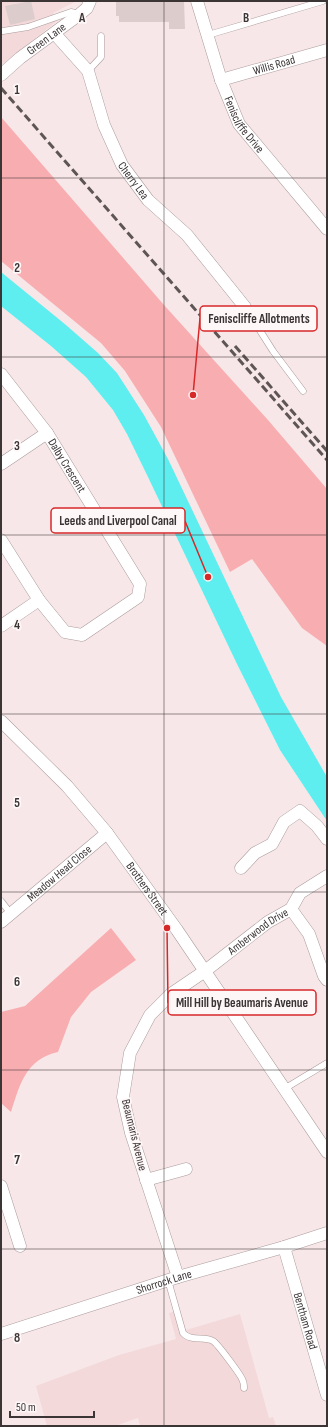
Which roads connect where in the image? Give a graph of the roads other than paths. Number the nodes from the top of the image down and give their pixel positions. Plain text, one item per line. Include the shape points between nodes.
1 (90, 1) edge
2 (197, 1) edge
3 (324, 1) edge
4 (80, 14) junction
5 (3, 31) dead end
6 (55, 34) junction
7 (208, 35) junction
8 (101, 36) dead end
9 (327, 50) edge
10 (88, 71) junction
11 (1, 75) edge
12 (221, 80) junction
13 (327, 229) edge
14 (245, 307) joint
15 (1, 374) edge
16 (303, 391) dead end
17 (47, 433) junction
18 (1, 464) edge
19 (1, 540) edge
20 (39, 600) junction
21 (1, 626) edge
22 (1, 721) edge
23 (107, 833) junction
24 (327, 839) edge
25 (241, 868) dead end
26 (327, 876) edge
27 (1, 901) edge
28 (291, 909) junction
29 (11, 914) junction
30 (1, 922) edge
31 (205, 971) junction
32 (327, 980) edge
33 (327, 1064) edge
34 (284, 1089) junction
35 (327, 1152) edge
36 (186, 1169) dead end
37 (146, 1180) junction
38 (1, 1186) edge
39 (6, 1223) edge
40 (327, 1233) edge
41 (20, 1246) dead end
42 (284, 1247) junction
43 (173, 1279) junction
44 (1, 1334) edge
45 (244, 1388) dead end
46 (327, 1395) edge

1 - 4 street, Green Lane
2 - 7 street, Feniscliffe Drive
3 - 7 lane
4 - 5 lane via 71,12 28,27
4 - 6 street, Green Lane
6 - 10 street, Cherry Lea
6 - 11 street, Green Lane via 20,58
7 - 12 street, Feniscliffe Drive
8 - 10 lane via 101,57
9 - 12 street, Willis Road
10 - 14 street, Cherry Lea via 104,125 122,165 148,200 187,235
12 - 13 street, Feniscliffe Drive via 239,124
14 - 16 lane
15 - 17 street, Dalby Crescent
17 - 18 street, Dalby Crescent
17 - 20 street, Dalby Crescent via 140,584 138,597 82,635 65,632
19 - 20 street, Dalby Crescent
20 - 21 street
22 - 23 street, Brothers Street via 67,786
23 - 29 street, Meadow Head Close
23 - 31 street, Brothers Street
24 - 25 street via 300,811 284,822 272,844 255,853
26 - 28 street, Amberwood Drive via 300,893
27 - 29 lane
28 - 31 street, Amberwood Drive via 268,922
28 - 32 street via 309,934
29 - 30 street, Meadow Head Close
31 - 34 street, Brothers Street
31 - 37 street, Beaumaris Avenue via 171,994 150,1015 130,1053 123,1097
33 - 34 lane
34 - 35 street, Brothers Street
36 - 37 street
37 - 43 street, Beaumaris Avenue
38 - 39 street
39 - 41 street
40 - 42 street, Shorrock Lane
42 - 43 street, Shorrock Lane
42 - 46 street, Bentham Road
43 - 44 street, Shorrock Lane
43 - 45 lane via 183,1333 190,1338 207,1339 216,1344 237,1370

